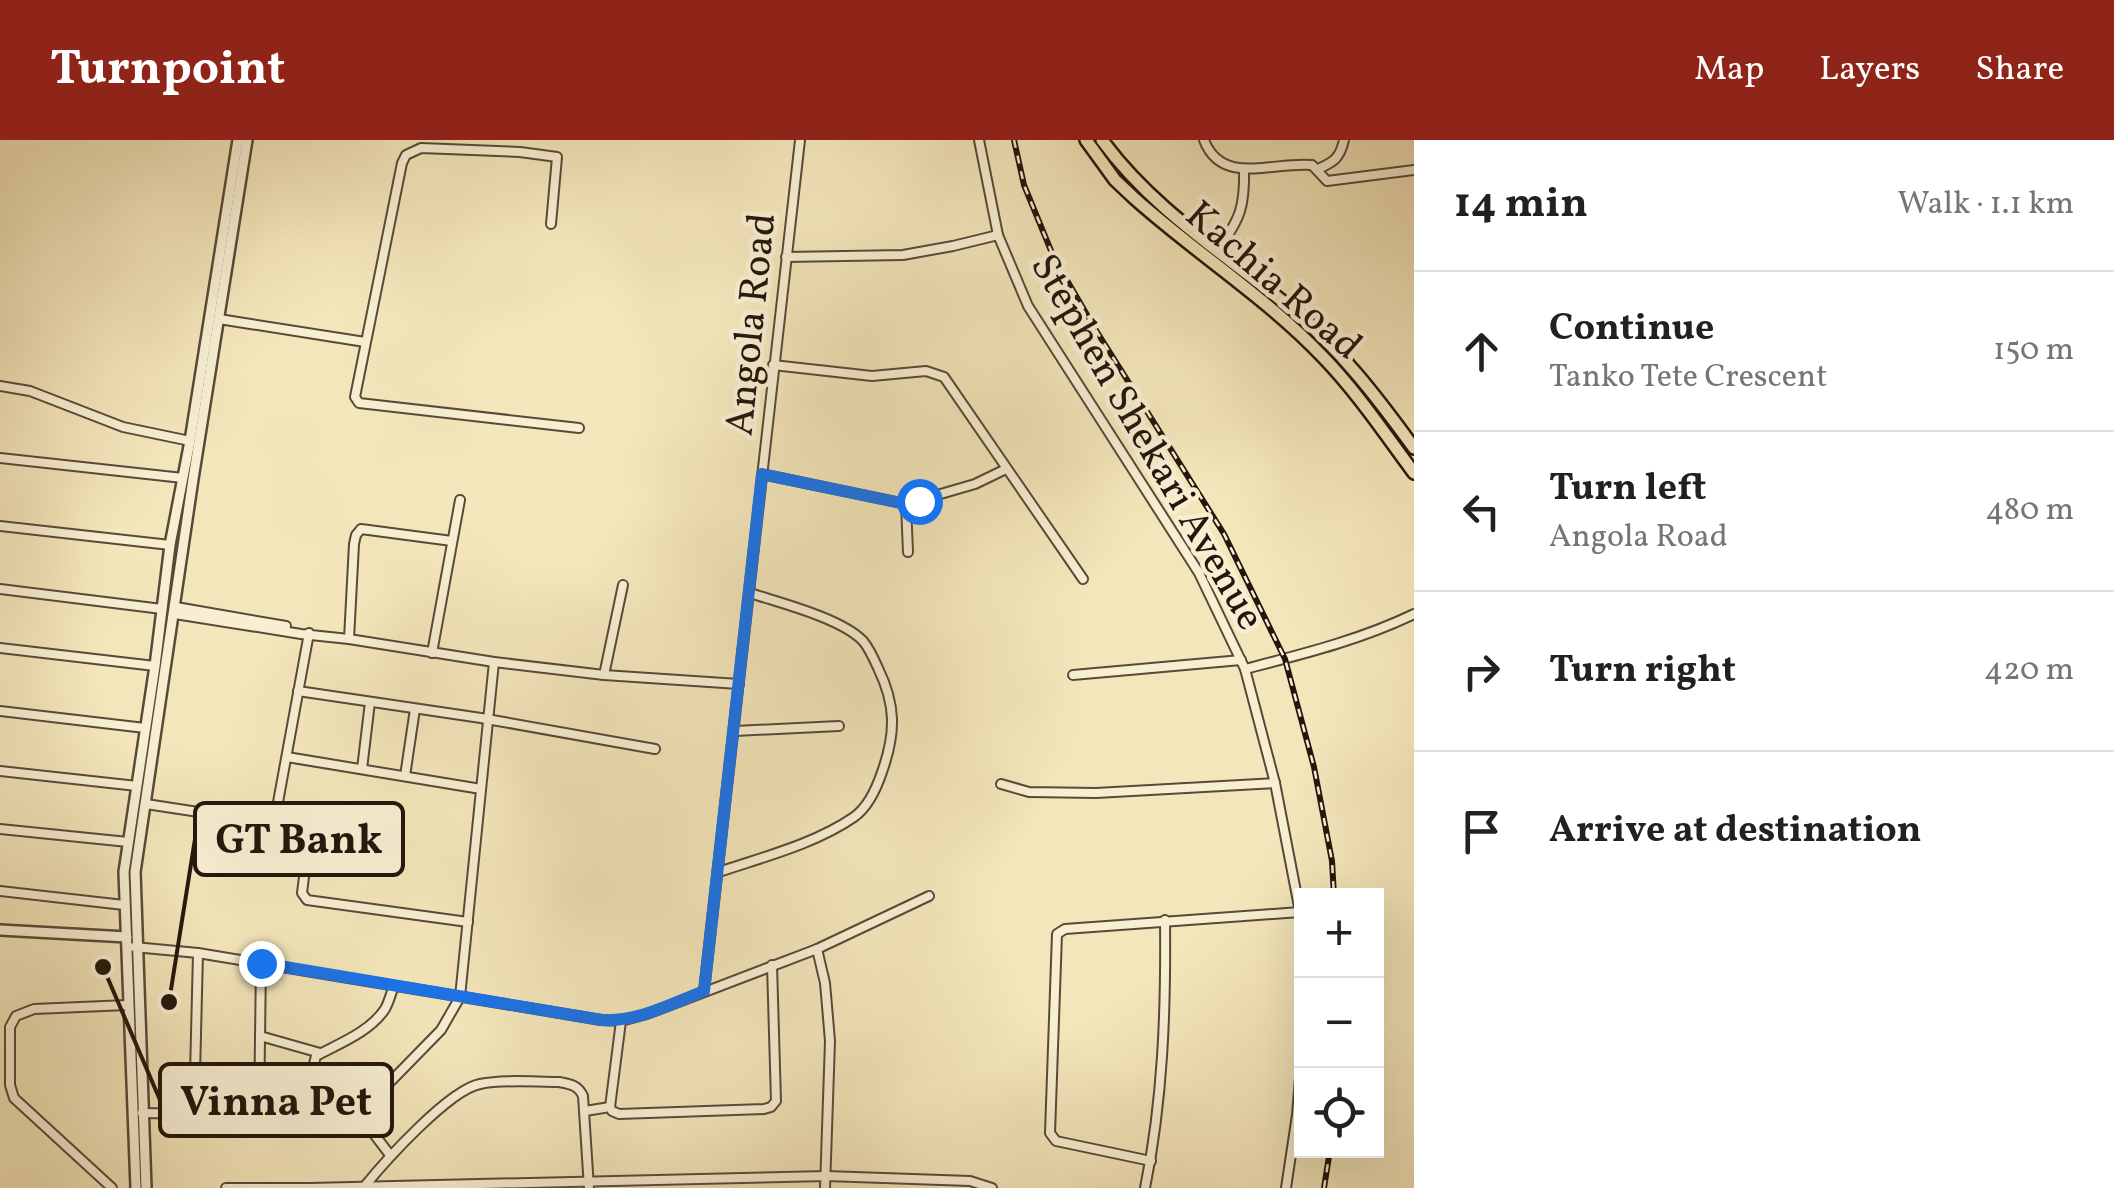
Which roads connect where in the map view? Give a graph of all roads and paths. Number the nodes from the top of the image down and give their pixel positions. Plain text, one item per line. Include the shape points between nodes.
1 (238, 140) edge
2 (247, 140) edge
3 (800, 140) edge
4 (979, 140) edge
5 (1086, 140) edge
6 (1102, 140) edge
7 (1204, 140) edge
8 (1344, 140) edge
9 (1244, 169) junction
10 (1318, 169) junction
11 (1414, 170) edge
12 (551, 224) dead end
13 (998, 235) junction
14 (1218, 250) junction
15 (786, 257) junction
16 (218, 319) junction
17 (366, 342) junction
18 (773, 365) junction
19 (0, 386) edge
20 (579, 428) dead end
21 (190, 441) junction
22 (1414, 448) edge
23 (0, 458) edge
24 (1006, 469) junction
25 (1414, 473) edge
26 (762, 474) junction
27 (183, 478) junction
28 (460, 500) dead end
29 (906, 504) junction
30 (177, 510) junction
31 (189, 511) junction
32 (0, 526) edge
33 (452, 541) junction
34 (170, 545) junction
35 (908, 552) dead end
36 (1084, 579) dead end
37 (622, 585) dead end
38 (0, 589) edge
39 (750, 593) junction
40 (162, 609) junction
41 (175, 611) junction
42 (1414, 614) edge
43 (309, 634) junction
44 (349, 639) junction
45 (0, 648) edge
46 (432, 653) junction
47 (494, 662) junction
48 (1243, 664) junction
49 (155, 666) junction
50 (604, 675) junction
51 (1072, 675) dead end
52 (739, 684) junction
53 (298, 691) junction
54 (370, 702) junction
55 (415, 709) junction
56 (0, 711) edge
57 (488, 720) junction
58 (839, 726) dead end
59 (146, 728) junction
60 (735, 731) junction
61 (655, 748) dead end
62 (287, 757) junction
63 (362, 769) junction
64 (0, 771) edge
65 (405, 776) junction
66 (1275, 783) junction
67 (1001, 784) dead end
68 (137, 786) junction
69 (481, 789) junction
70 (146, 804) junction
71 (274, 824) junction
72 (0, 829) edge
73 (128, 842) junction
74 (718, 872) junction
75 (1295, 888) edge
76 (0, 890) edge
77 (929, 896) dead end
78 (124, 905) junction
79 (1294, 912) edge
80 (1165, 920) junction
81 (468, 922) junction
82 (0, 930) edge
83 (131, 942) junction
84 (816, 948) junction
85 (198, 953) junction
86 (261, 963) junction
87 (772, 966) junction
88 (394, 986) junction
89 (704, 991) junction
90 (460, 997) junction
91 (127, 1005) junction
92 (621, 1021) junction
93 (260, 1036) junction
94 (320, 1053) junction
95 (1301, 1068) edge
96 (610, 1107) junction
97 (585, 1111) junction
98 (142, 1112) junction
99 (194, 1115) junction
100 (259, 1115) junction
101 (300, 1118) junction
102 (352, 1121) junction
103 (390, 1154) junction
104 (1150, 1161) junction
105 (826, 1176) junction
106 (780, 1178) junction
107 (891, 1183) edge
108 (589, 1185) edge
109 (364, 1186) edge
110 (377, 1187) edge
111 (112, 1188) edge
112 (136, 1188) edge
113 (146, 1188) edge
114 (226, 1188) edge
115 (235, 1188) edge
116 (310, 1188) edge
117 (774, 1188) edge
118 (825, 1188) edge
119 (992, 1188) edge
120 (1145, 1188) edge
121 (1286, 1188) edge

1 - 21 street
2 - 16 street
3 - 15 street, Angola Road
4 - 13 street, Stephen Shekari Avenue
5 - 25 main road, Kachia Road via 1133,198 1324,357
6 - 14 main road, Kachia Road via 1144,189
7 - 9 street via 1214,160
8 - 10 street via 1336,161
9 - 10 street
9 - 14 street via 1240,216
10 - 11 street via 1327,181
12 - 17 street via 557,158 410,152 402,163
13 - 15 street via 903,255
13 - 48 street, Stephen Shekari Avenue via 1028,306 1199,573
14 - 22 main road, Kachia Road via 1316,329
15 - 18 street, Angola Road
16 - 17 street
16 - 31 street
17 - 20 street via 359,403
18 - 24 street via 872,376 936,373
18 - 26 street, Angola Road
19 - 21 street via 30,390 123,427
21 - 27 street
23 - 27 street
24 - 29 street
24 - 36 street
26 - 29 street
26 - 39 street, Angola Road
27 - 30 street
28 - 33 street
29 - 35 street
30 - 31 street
30 - 34 street
31 - 41 street
32 - 34 street
33 - 44 street via 361,529 354,544
33 - 46 street
34 - 40 street
37 - 50 street
38 - 40 street
39 - 52 street, Angola Road
39 - 74 street via 808,612 864,642 890,693 892,736 876,788 857,815
40 - 49 street
41 - 43 street
41 - 70 street
42 - 48 street via 1331,647
43 - 44 street
43 - 53 street
44 - 46 street
45 - 49 street
46 - 47 street
47 - 50 street
47 - 57 street
48 - 51 street
48 - 66 street, Stephen Shekari Avenue
49 - 59 street
50 - 52 street
52 - 60 street, Angola Road
53 - 54 street
53 - 62 street
54 - 55 street
54 - 63 street
55 - 57 street
55 - 65 street
56 - 59 street
57 - 61 street
57 - 69 street
58 - 60 street
59 - 68 street
60 - 74 street, Angola Road
62 - 63 street
62 - 71 street
63 - 65 street
64 - 68 street
65 - 69 street
66 - 67 street via 1096,794 1029,792
66 - 75 street, Stephen Shekari Avenue
68 - 73 street
69 - 81 street
70 - 71 street
70 - 83 street
71 - 81 street via 308,831 306,900
72 - 73 street
73 - 78 street
74 - 89 street, Angola Road
76 - 78 street
77 - 84 street
78 - 83 street
79 - 80 street
80 - 104 street via 1166,998
80 - 104 street via 1066,929 1056,942 1050,1133 1056,1141
81 - 90 street
82 - 83 street
83 - 85 street
83 - 91 street
83 - 98 street
84 - 87 street
84 - 105 street via 830,1041
85 - 86 street
85 - 99 street
86 - 88 street
86 - 93 street
87 - 89 street
87 - 96 street via 772,1106 619,1114
88 - 90 street
88 - 94 street via 375,1020
89 - 92 street
90 - 92 street
90 - 102 street via 441,1030
91 - 111 street via 34,1009 16,1016 10,1027 14,1098
91 - 112 street
92 - 96 street
93 - 94 street
93 - 100 street
94 - 101 street
95 - 121 street
96 - 97 street
97 - 103 street via 580,1088 571,1084 482,1084 453,1098
97 - 108 street
98 - 99 street
98 - 113 street
99 - 100 street
100 - 101 street
101 - 102 street
102 - 103 street via 366,1125
103 - 109 street
104 - 120 street
105 - 106 street
105 - 107 street
105 - 118 street
106 - 108 street
106 - 117 street
107 - 119 street via 970,1181
108 - 110 street
109 - 110 street
109 - 116 street
114 - 115 street
115 - 116 street

